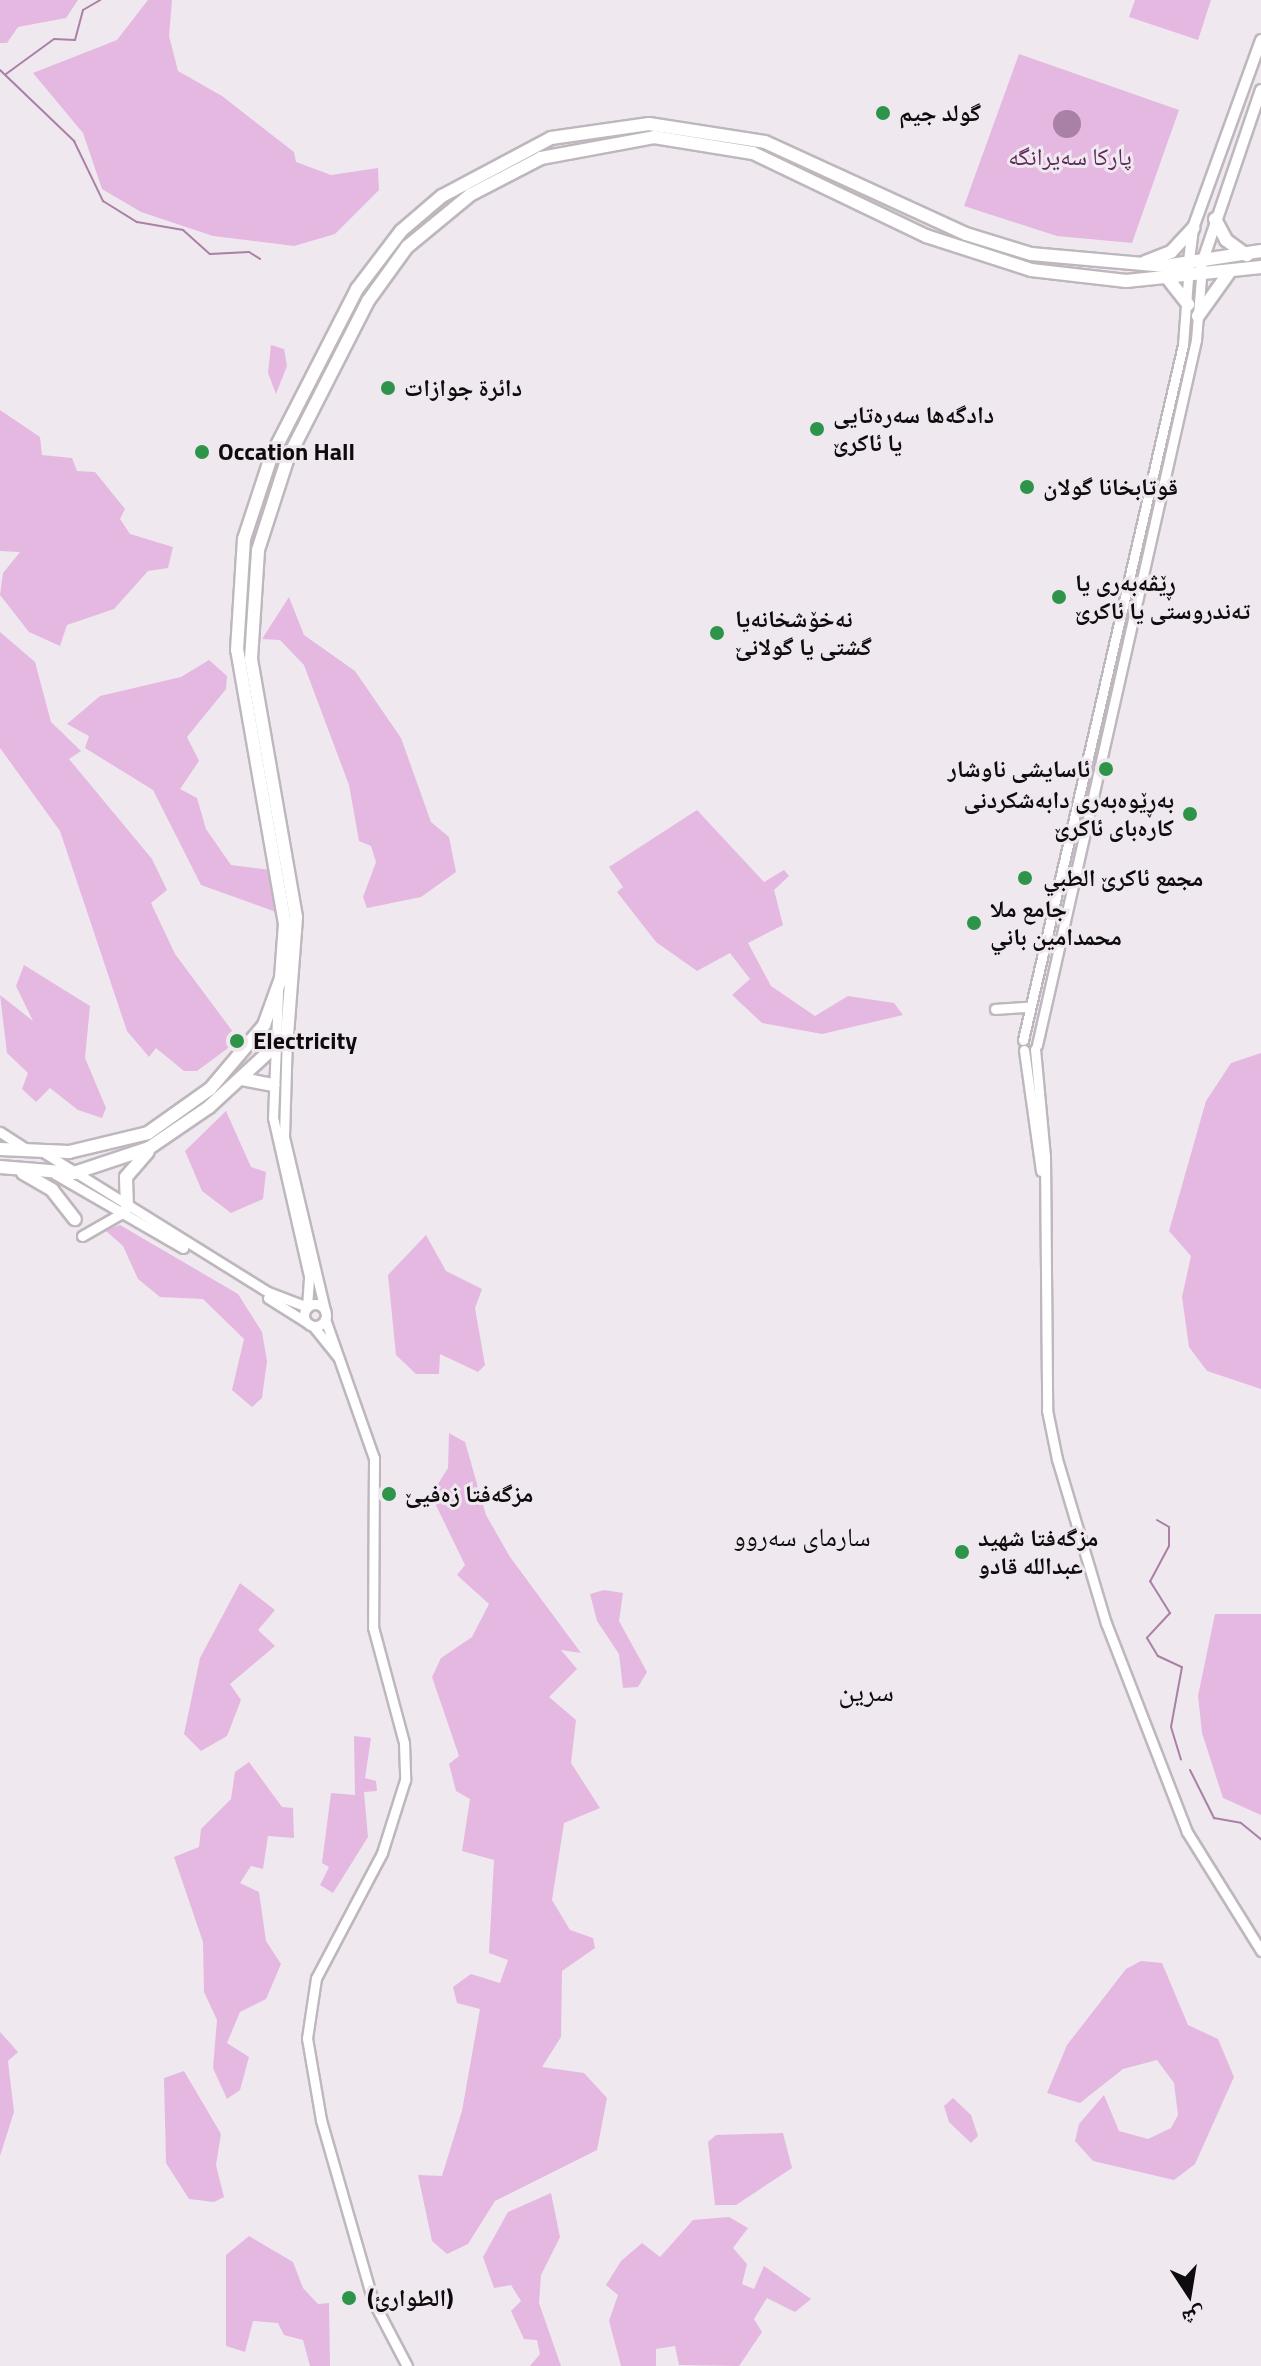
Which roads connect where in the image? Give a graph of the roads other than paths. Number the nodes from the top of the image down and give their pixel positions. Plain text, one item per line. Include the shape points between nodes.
1 (1261, 40) edge
2 (1246, 81) junction
3 (1261, 88) edge
4 (1215, 219) junction
5 (1193, 228) junction
6 (1261, 251) edge
7 (1247, 255) junction
8 (1136, 264) junction
9 (1195, 264) junction
10 (1261, 267) edge
11 (1228, 274) junction
12 (1194, 278) junction
13 (1169, 280) junction
14 (1188, 304) junction
15 (1198, 316) junction
16 (327, 344) junction
17 (341, 353) junction
18 (1134, 538) junction
19 (1149, 542) junction
20 (278, 991) junction
21 (1027, 1007) junction
22 (995, 1009) dead end
23 (258, 1037) junction
24 (281, 1040) junction
25 (1023, 1045) junction
26 (1036, 1047) junction
27 (242, 1079) junction
28 (273, 1085) junction
29 (0, 1132) edge
30 (159, 1144) junction
31 (0, 1149) edge
32 (29, 1151) junction
33 (43, 1152) junction
34 (6, 1168) edge
35 (74, 1173) junction
36 (55, 1174) junction
37 (1043, 1182) junction
38 (124, 1210) junction
39 (75, 1219) dead end
40 (82, 1236) dead end
41 (307, 1307) junction
42 (325, 1315) junction
43 (309, 1324) junction
44 (338, 1357) junction
45 (1261, 1951) edge
46 (407, 2366) edge

1 - 2 main road
2 - 3 main road
2 - 5 main road
3 - 4 main road
4 - 7 highway via 1226,240
4 - 9 main road
5 - 8 highway via 1171,252
5 - 9 main road
6 - 7 highway
7 - 9 highway
8 - 9 highway
8 - 16 highway via 1071,261 978,238 765,142 624,124 522,148 442,196 385,249
9 - 12 main road
10 - 11 highway
11 - 12 highway
11 - 15 highway
12 - 13 highway
12 - 14 street
12 - 15 street
13 - 14 highway
13 - 17 highway via 1016,266 926,236 753,153 624,138 514,168 446,212 381,281
14 - 18 street
15 - 19 street
16 - 17 highway
16 - 20 highway via 258,488 235,593 237,650 283,910
17 - 24 highway via 279,482 252,589 251,659 296,917
18 - 19 street
18 - 21 street
19 - 26 street
20 - 23 highway
20 - 24 street
21 - 22 street
21 - 25 street
23 - 24 highway
23 - 33 highway via 210,1089 160,1126 94,1148
24 - 27 highway
24 - 28 street
24 - 42 street via 284,1137
25 - 26 street via 1032,1037
25 - 37 street
26 - 37 street
27 - 28 highway
27 - 30 highway
28 - 41 street via 277,1148 310,1282
29 - 32 street
30 - 35 highway
30 - 38 highway via 129,1170
31 - 32 highway
32 - 33 highway
33 - 35 street
34 - 36 highway
34 - 39 highway via 52,1190
35 - 36 highway
35 - 38 street
36 - 38 street
37 - 45 street via 1047,1410 1069,1503 1106,1623 1187,1832
38 - 40 street
38 - 41 street via 268,1292
38 - 43 street
41 - 42 street
41 - 43 street
42 - 43 street
42 - 44 street
43 - 44 street
44 - 46 street via 374,1458 373,1627 404,1743 405,1780 382,1853 316,1978 307,2038 324,2132 373,2301

